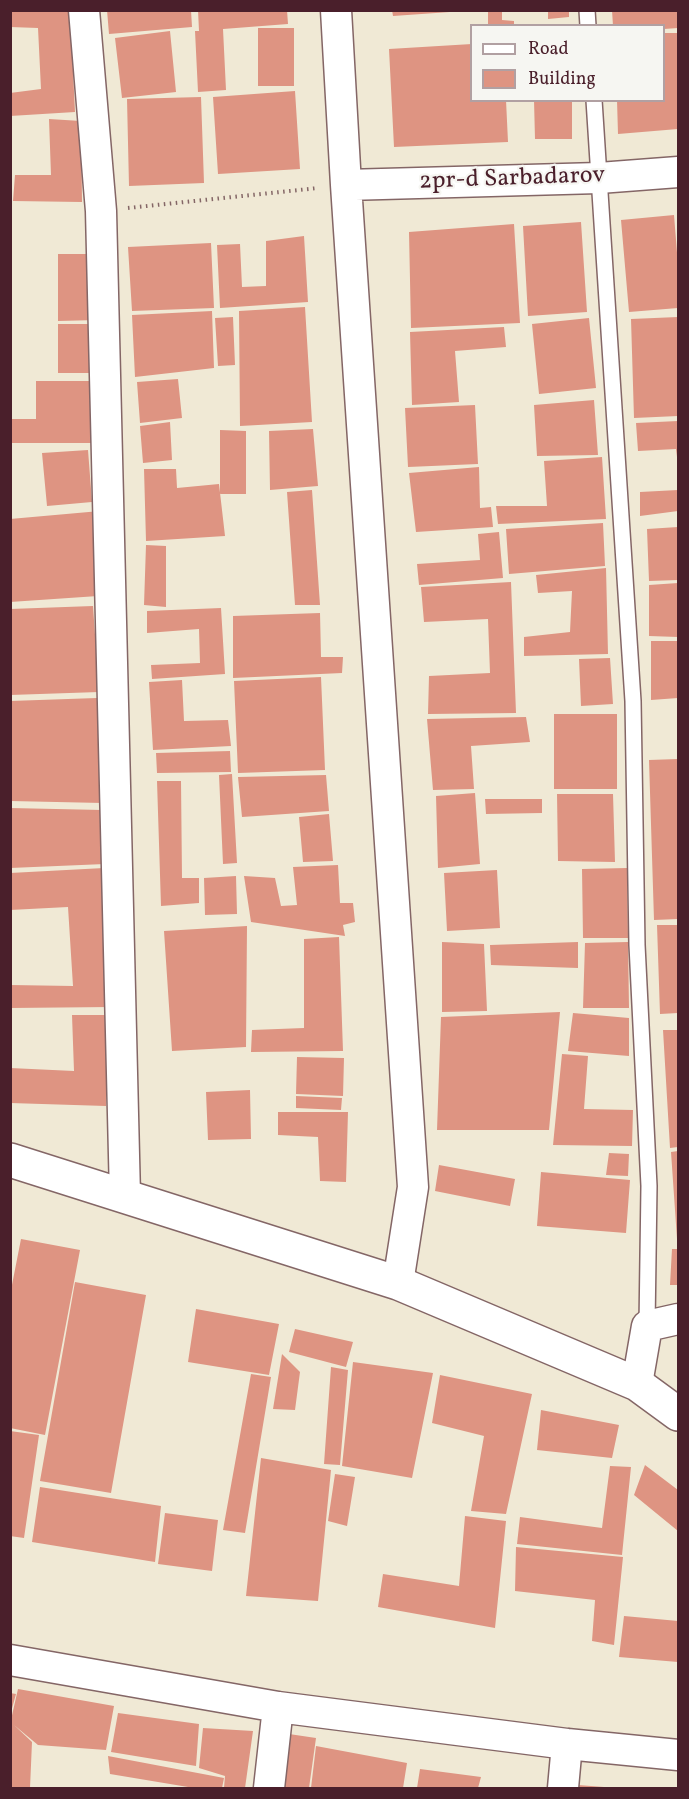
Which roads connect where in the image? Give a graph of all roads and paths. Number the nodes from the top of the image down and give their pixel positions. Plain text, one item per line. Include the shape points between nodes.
1 (84, 10) edge
2 (336, 10) edge
3 (594, 102) edge
4 (678, 172) edge
5 (599, 178) junction
6 (346, 185) junction
7 (101, 211) junction
8 (10, 1160) edge
9 (125, 1196) junction
10 (398, 1283) junction
11 (678, 1318) edge
12 (646, 1326) junction
13 (637, 1384) junction
14 (678, 1414) edge
15 (10, 1660) edge
16 (278, 1707) junction
17 (567, 1744) junction
18 (678, 1755) edge
19 (269, 1788) edge
20 (563, 1788) edge

1 - 7 street
2 - 6 street
3 - 5 lane
4 - 5 street, 2pr-d Sarbadarov
5 - 6 street, 2pr-d Sarbadarov
5 - 12 lane via 633,702 637,945 649,1186
6 - 7 path
6 - 10 street via 413,1186
7 - 9 street
8 - 9 main road
9 - 10 main road
10 - 13 main road
11 - 12 street
12 - 13 street
13 - 14 main road
15 - 16 street
16 - 17 street
16 - 19 street
17 - 18 street
17 - 20 street

